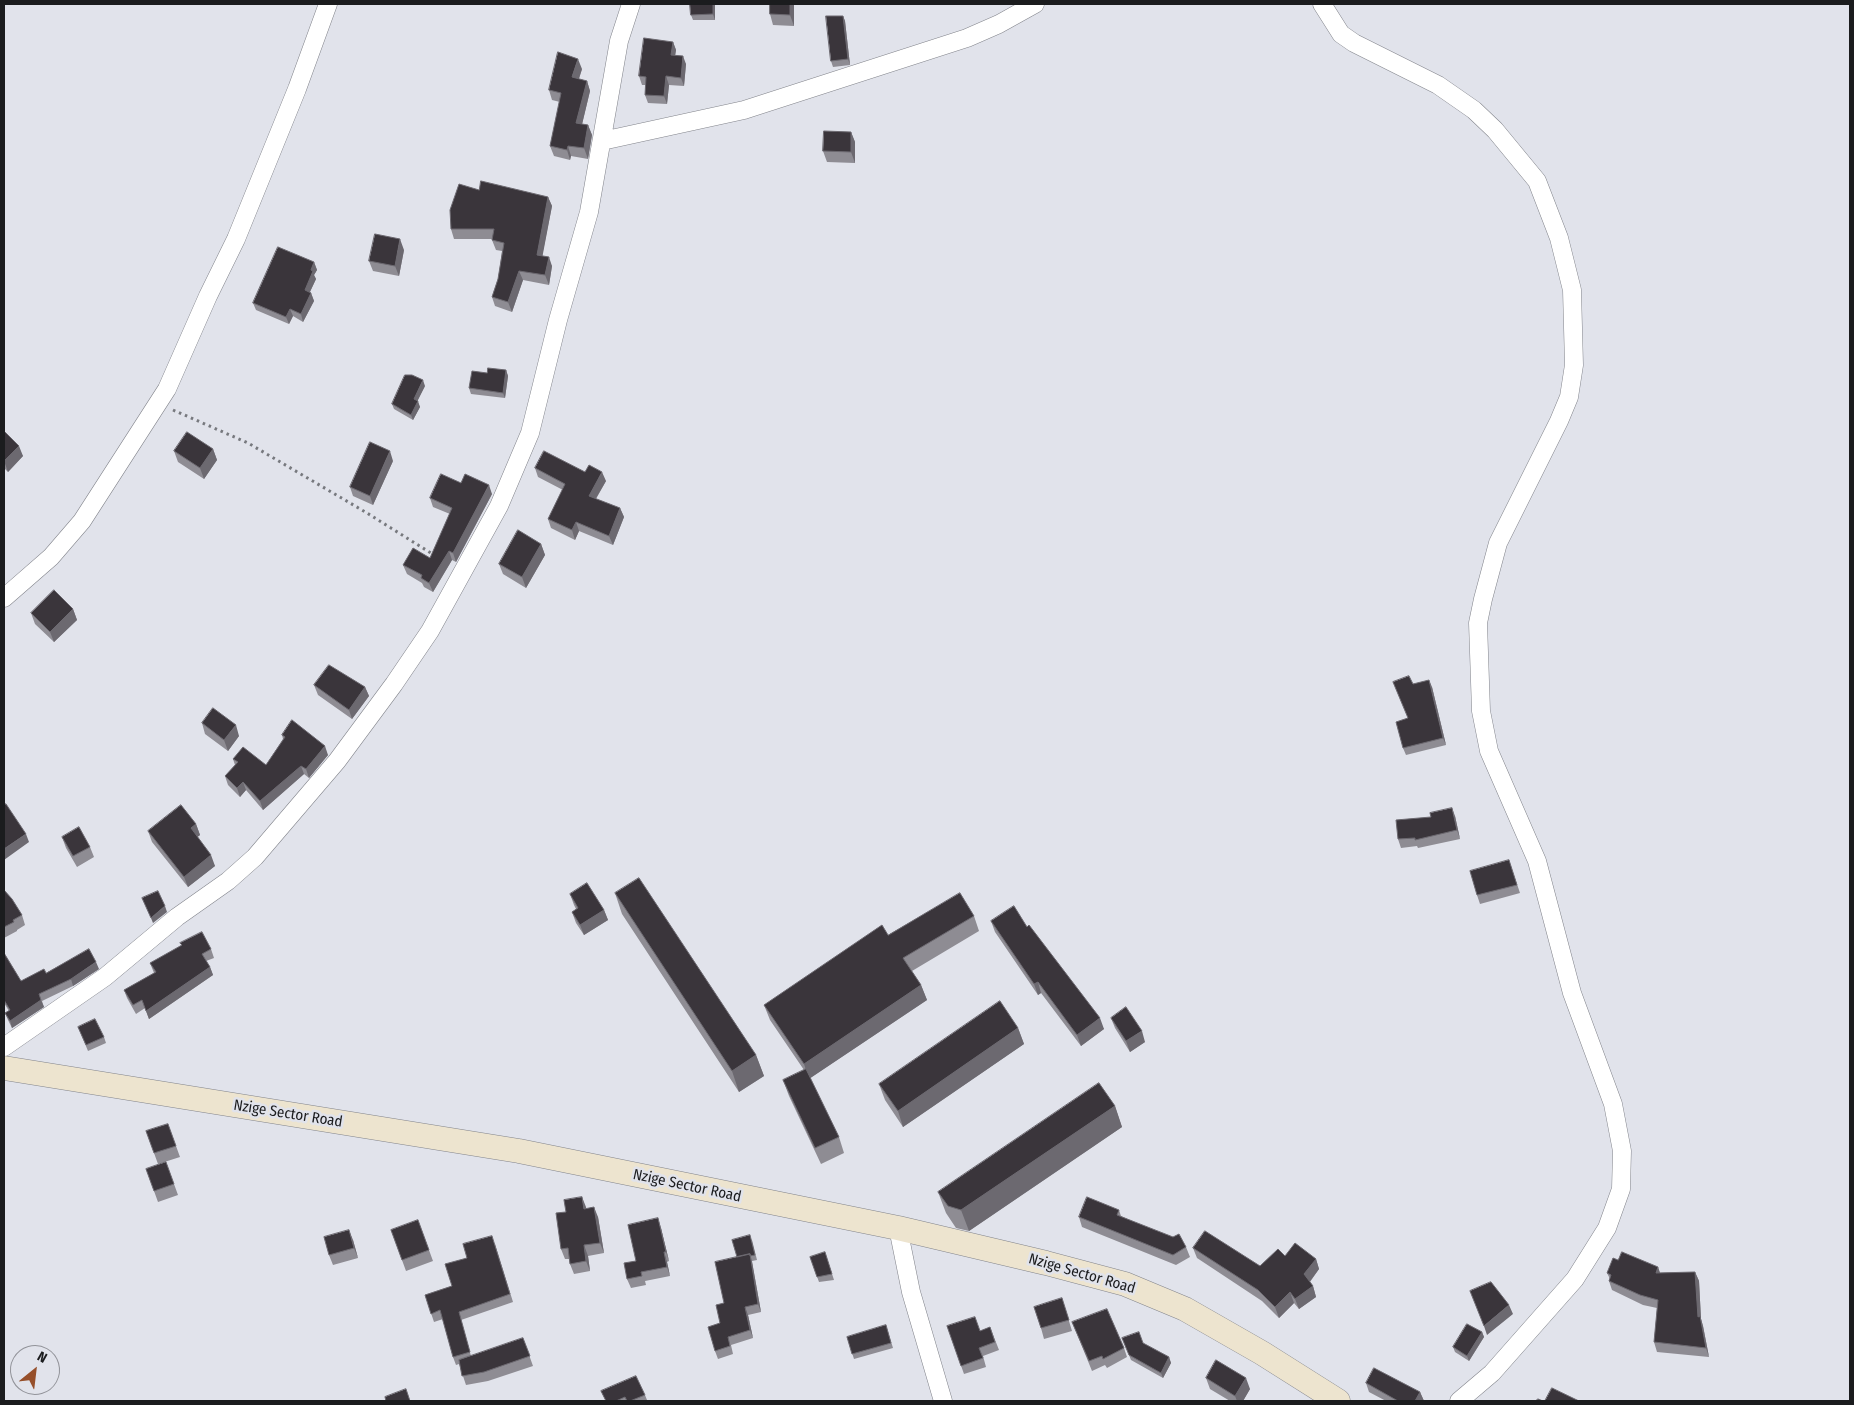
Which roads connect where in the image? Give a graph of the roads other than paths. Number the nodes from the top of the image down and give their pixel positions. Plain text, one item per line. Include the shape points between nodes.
1 (328, 4) edge
2 (631, 4) edge
3 (1035, 4) edge
4 (1322, 4) edge
5 (602, 141) junction
6 (4, 598) edge
7 (4, 1047) edge
8 (4, 1068) edge
9 (898, 1228) junction
10 (943, 1401) edge
11 (1338, 1401) edge
12 (1459, 1401) edge

1 - 6 street via 236,240 167,389 82,521 51,557
2 - 5 street via 618,41
3 - 5 street via 967,38 744,110
4 - 12 street via 1341,34 1438,85 1474,110 1501,137 1537,181 1558,238 1572,290 1574,365 1569,397 1498,543 1483,599 1478,623 1481,711 1489,750 1537,861 1572,992 1613,1104 1622,1151 1621,1190 1607,1228 1575,1279 1492,1373
5 - 7 street via 589,212 564,294 530,433 499,506 430,630 331,768 255,857 105,977
8 - 9 main road, Nzige Sector Road via 519,1151
9 - 10 street via 910,1292
9 - 11 main road, Nzige Sector Road via 1046,1263 1134,1288 1185,1308

